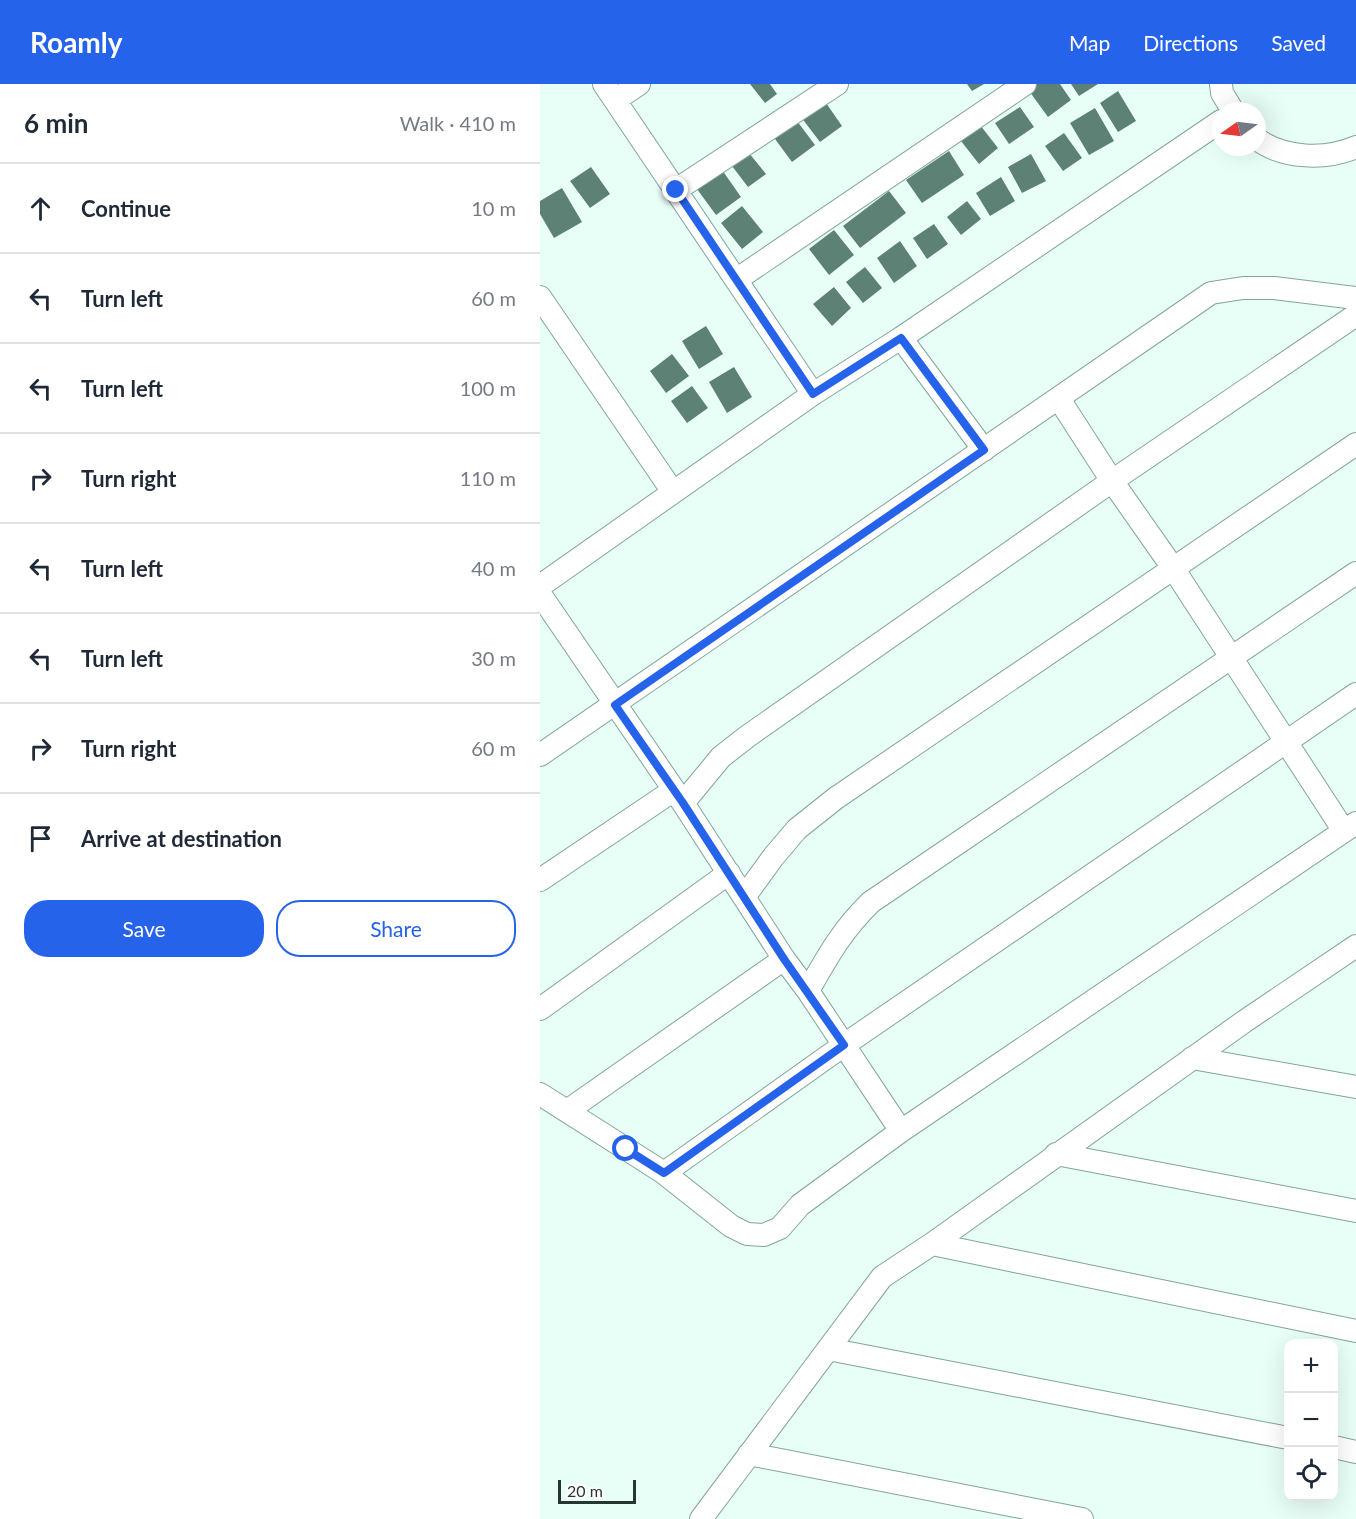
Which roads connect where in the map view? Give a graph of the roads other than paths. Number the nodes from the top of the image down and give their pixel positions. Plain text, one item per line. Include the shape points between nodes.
1 (639, 84) edge
2 (837, 84) edge
3 (1025, 84) edge
4 (1221, 84) edge
5 (609, 92) edge
6 (1228, 102) edge
7 (1212, 127) edge
8 (1266, 146) edge
9 (1356, 147) edge
10 (676, 190) junction
11 (736, 280) junction
12 (540, 297) edge
13 (1356, 298) edge
14 (1356, 315) edge
15 (901, 338) junction
16 (813, 394) junction
17 (1059, 399) junction
18 (1356, 444) edge
19 (984, 450) junction
20 (1112, 481) junction
21 (673, 492) junction
22 (1173, 567) junction
23 (1356, 573) edge
24 (540, 586) edge
25 (540, 594) edge
26 (1232, 658) junction
27 (1356, 694) edge
28 (615, 705) junction
29 (1285, 741) junction
30 (540, 755) edge
31 (678, 796) junction
32 (1350, 827) edge
33 (729, 873) junction
34 (540, 880) edge
35 (745, 896) junction
36 (1356, 946) edge
37 (784, 959) junction
38 (808, 991) junction
39 (540, 1009) edge
40 (844, 1045) junction
41 (1192, 1058) junction
42 (1356, 1087) edge
43 (540, 1094) edge
44 (567, 1111) junction
45 (902, 1131) junction
46 (1056, 1154) junction
47 (664, 1173) junction
48 (1356, 1211) edge
49 (932, 1244) junction
50 (1356, 1331) edge
51 (828, 1349) junction
52 (1284, 1437) edge
53 (1338, 1448) edge
54 (1356, 1452) edge
55 (749, 1454) junction
56 (701, 1519) edge
57 (1082, 1519) edge

1 - 5 street
2 - 10 street
3 - 11 street
4 - 6 street
5 - 10 street
7 - 15 street
8 - 9 street via 1295,155 1342,153
10 - 11 street
11 - 16 street
12 - 21 street
13 - 17 street via 1274,288 1211,293
14 - 20 street
15 - 16 street
15 - 19 street
16 - 21 street
17 - 19 street
17 - 20 street
18 - 22 street
19 - 28 street
20 - 22 street
20 - 31 street via 748,736
21 - 24 street
22 - 26 street
22 - 35 street via 836,798 797,829
23 - 26 street
25 - 28 street
26 - 29 street
26 - 38 street via 871,902 836,942
27 - 29 street
28 - 30 street
28 - 31 street
29 - 32 street
29 - 40 street
31 - 33 street
31 - 34 street
32 - 45 street
33 - 35 street
33 - 39 street
35 - 37 street
36 - 41 street
37 - 38 street
37 - 44 street
38 - 40 street
40 - 45 street
40 - 47 street
41 - 42 street
41 - 46 street
43 - 44 street
44 - 47 street
45 - 47 street via 800,1205 780,1228 764,1235 747,1234 731,1226
46 - 48 street
46 - 49 street
49 - 50 street
49 - 51 street via 882,1277
51 - 52 street
51 - 55 street
53 - 54 street
55 - 56 street
55 - 57 street

